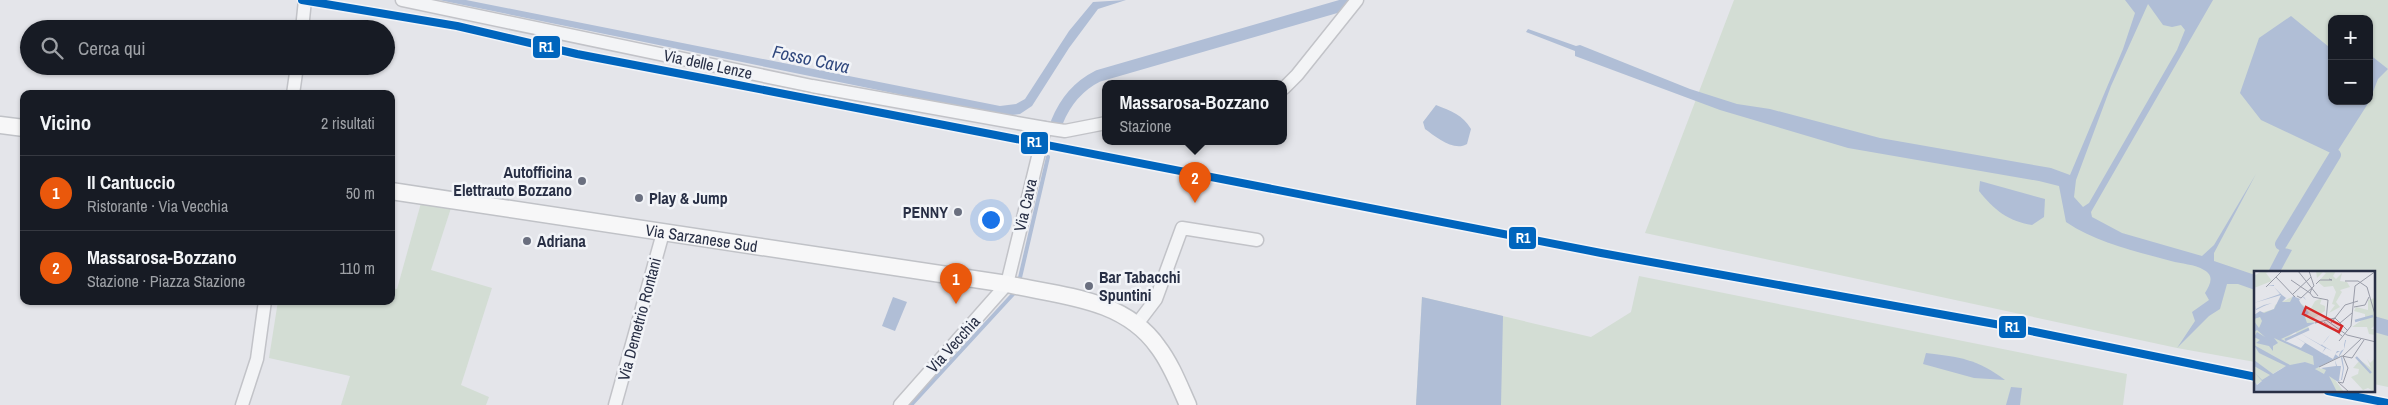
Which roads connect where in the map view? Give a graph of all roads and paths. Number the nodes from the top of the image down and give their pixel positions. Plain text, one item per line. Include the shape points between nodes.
1 (305, 0) edge
2 (402, 0) edge
3 (1357, 0) edge
4 (303, 20) edge
5 (296, 75) edge
6 (1287, 85) edge
7 (294, 90) edge
8 (1102, 124) edge
9 (0, 125) edge
10 (20, 128) edge
11 (1044, 128) junction
12 (395, 192) edge
13 (663, 233) junction
14 (1257, 240) dead end
15 (1014, 285) junction
16 (264, 305) edge
17 (1137, 324) junction
18 (242, 405) edge
19 (615, 405) edge
20 (900, 405) edge
21 (1188, 405) edge

1 - 4 street
2 - 11 street, Via delle Lenze via 812,86
3 - 6 street
5 - 7 street
8 - 11 street via 1065,131
9 - 10 main road
11 - 15 street, Via Cava
12 - 13 main road, Via Sarzanese Sud
13 - 15 main road, Via Sarzanese Sud
13 - 19 street, Via Demetrio Rontani
14 - 17 street via 1182,228 1156,299
15 - 17 main road, Via Sarzanese Sud via 1104,306
15 - 20 street, Via Vecchia
16 - 18 street via 257,359
17 - 21 main road, Via Sarzanese Sud via 1158,346

